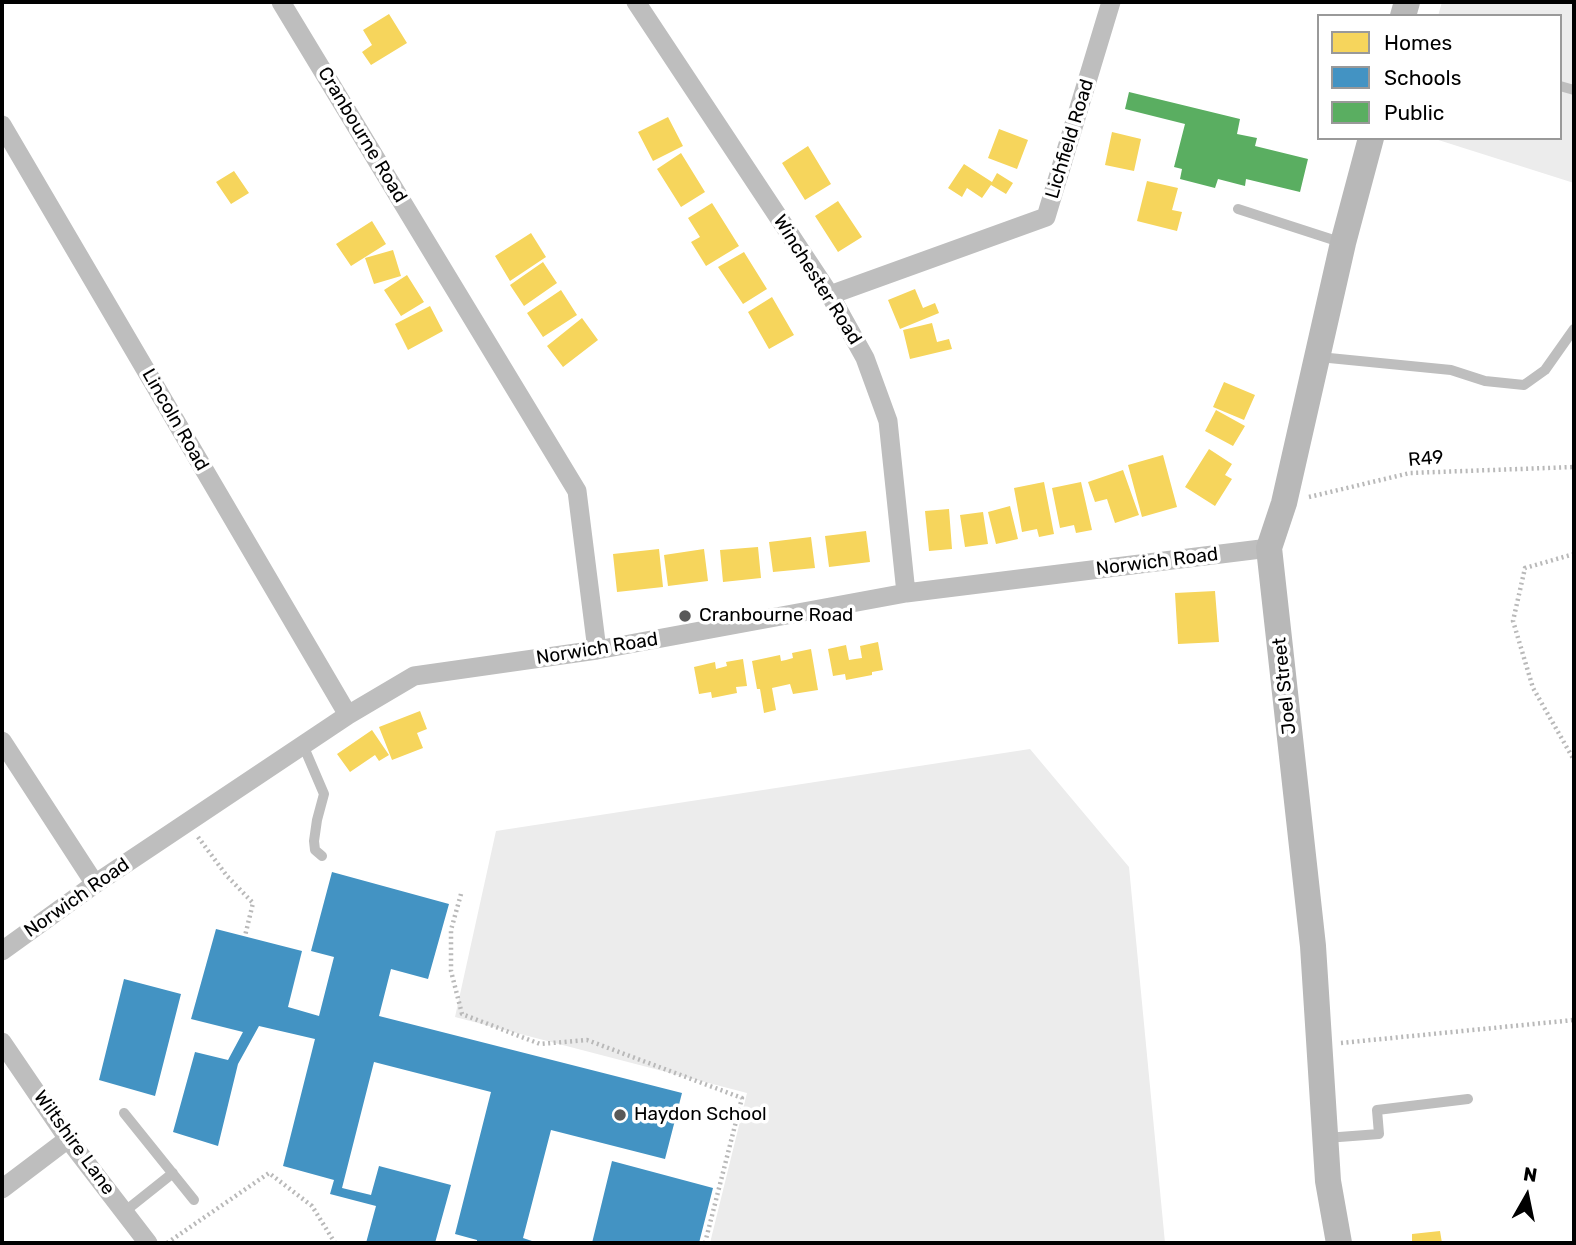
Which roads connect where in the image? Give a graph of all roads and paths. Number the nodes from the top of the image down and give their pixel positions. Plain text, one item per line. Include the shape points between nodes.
1 (281, 2) edge
2 (1111, 2) edge
3 (642, 5) edge
4 (2, 125) edge
5 (1370, 140) edge
6 (1238, 209) dead end
7 (1343, 243) junction
8 (830, 295) junction
9 (1574, 329) edge
10 (1317, 356) junction
11 (1574, 467) edge
12 (1284, 503) junction
13 (1269, 548) junction
14 (1574, 554) edge
15 (906, 593) junction
16 (597, 650) junction
17 (348, 715) junction
18 (2, 741) edge
19 (303, 745) junction
20 (1574, 760) edge
21 (187, 823) junction
22 (322, 856) dead end
23 (95, 884) junction
24 (461, 894) dead end
25 (245, 936) dead end
26 (2, 951) edge
27 (1574, 1020) edge
28 (2, 1042) edge
29 (1320, 1045) junction
30 (1468, 1099) dead end
31 (124, 1113) dead end
32 (1326, 1138) junction
33 (68, 1139) junction
34 (173, 1173) junction
35 (2, 1189) edge
36 (194, 1200) dead end
37 (124, 1212) junction
38 (148, 1243) edge
39 (167, 1243) edge
40 (335, 1243) edge
41 (705, 1243) edge
42 (1339, 1243) edge

1 - 16 street, Cranbourne Road via 577,491
2 - 8 street, Lichfield Road via 1046,216
3 - 8 street, Winchester Road
4 - 17 street, Lincoln Road
5 - 7 main road, Joel Street
6 - 7 lane
7 - 10 main road, Joel Street
8 - 15 street, Winchester Road via 865,358 888,421
9 - 10 lane via 1545,370 1524,384 1485,382 1451,370
10 - 12 main road, Joel Street
11 - 12 path, R49 via 1410,473
12 - 13 main road, Joel Street
13 - 15 street, Norwich Road
13 - 29 main road, Joel Street
14 - 20 path via 1525,568 1513,621 1533,688
15 - 16 street, Norwich Road
16 - 17 street, Norwich Road via 414,676
17 - 19 street, Norwich Road
18 - 23 street
19 - 21 street, Norwich Road
19 - 22 lane via 324,794 314,841
21 - 23 street, Norwich Road
21 - 25 path via 253,903
23 - 26 street, Norwich Road
24 - 41 path via 451,930 451,971 462,1014 540,1044 587,1040 742,1098
27 - 29 path
28 - 33 street, Wiltshire Lane
29 - 32 main road, Joel Street
30 - 32 lane via 1377,1110 1379,1134
31 - 34 lane
32 - 42 main road, Joel Street
33 - 35 street
33 - 37 street, Wiltshire Lane
34 - 36 lane
34 - 37 lane
37 - 38 street, Wiltshire Lane
39 - 40 path via 270,1173 312,1206

